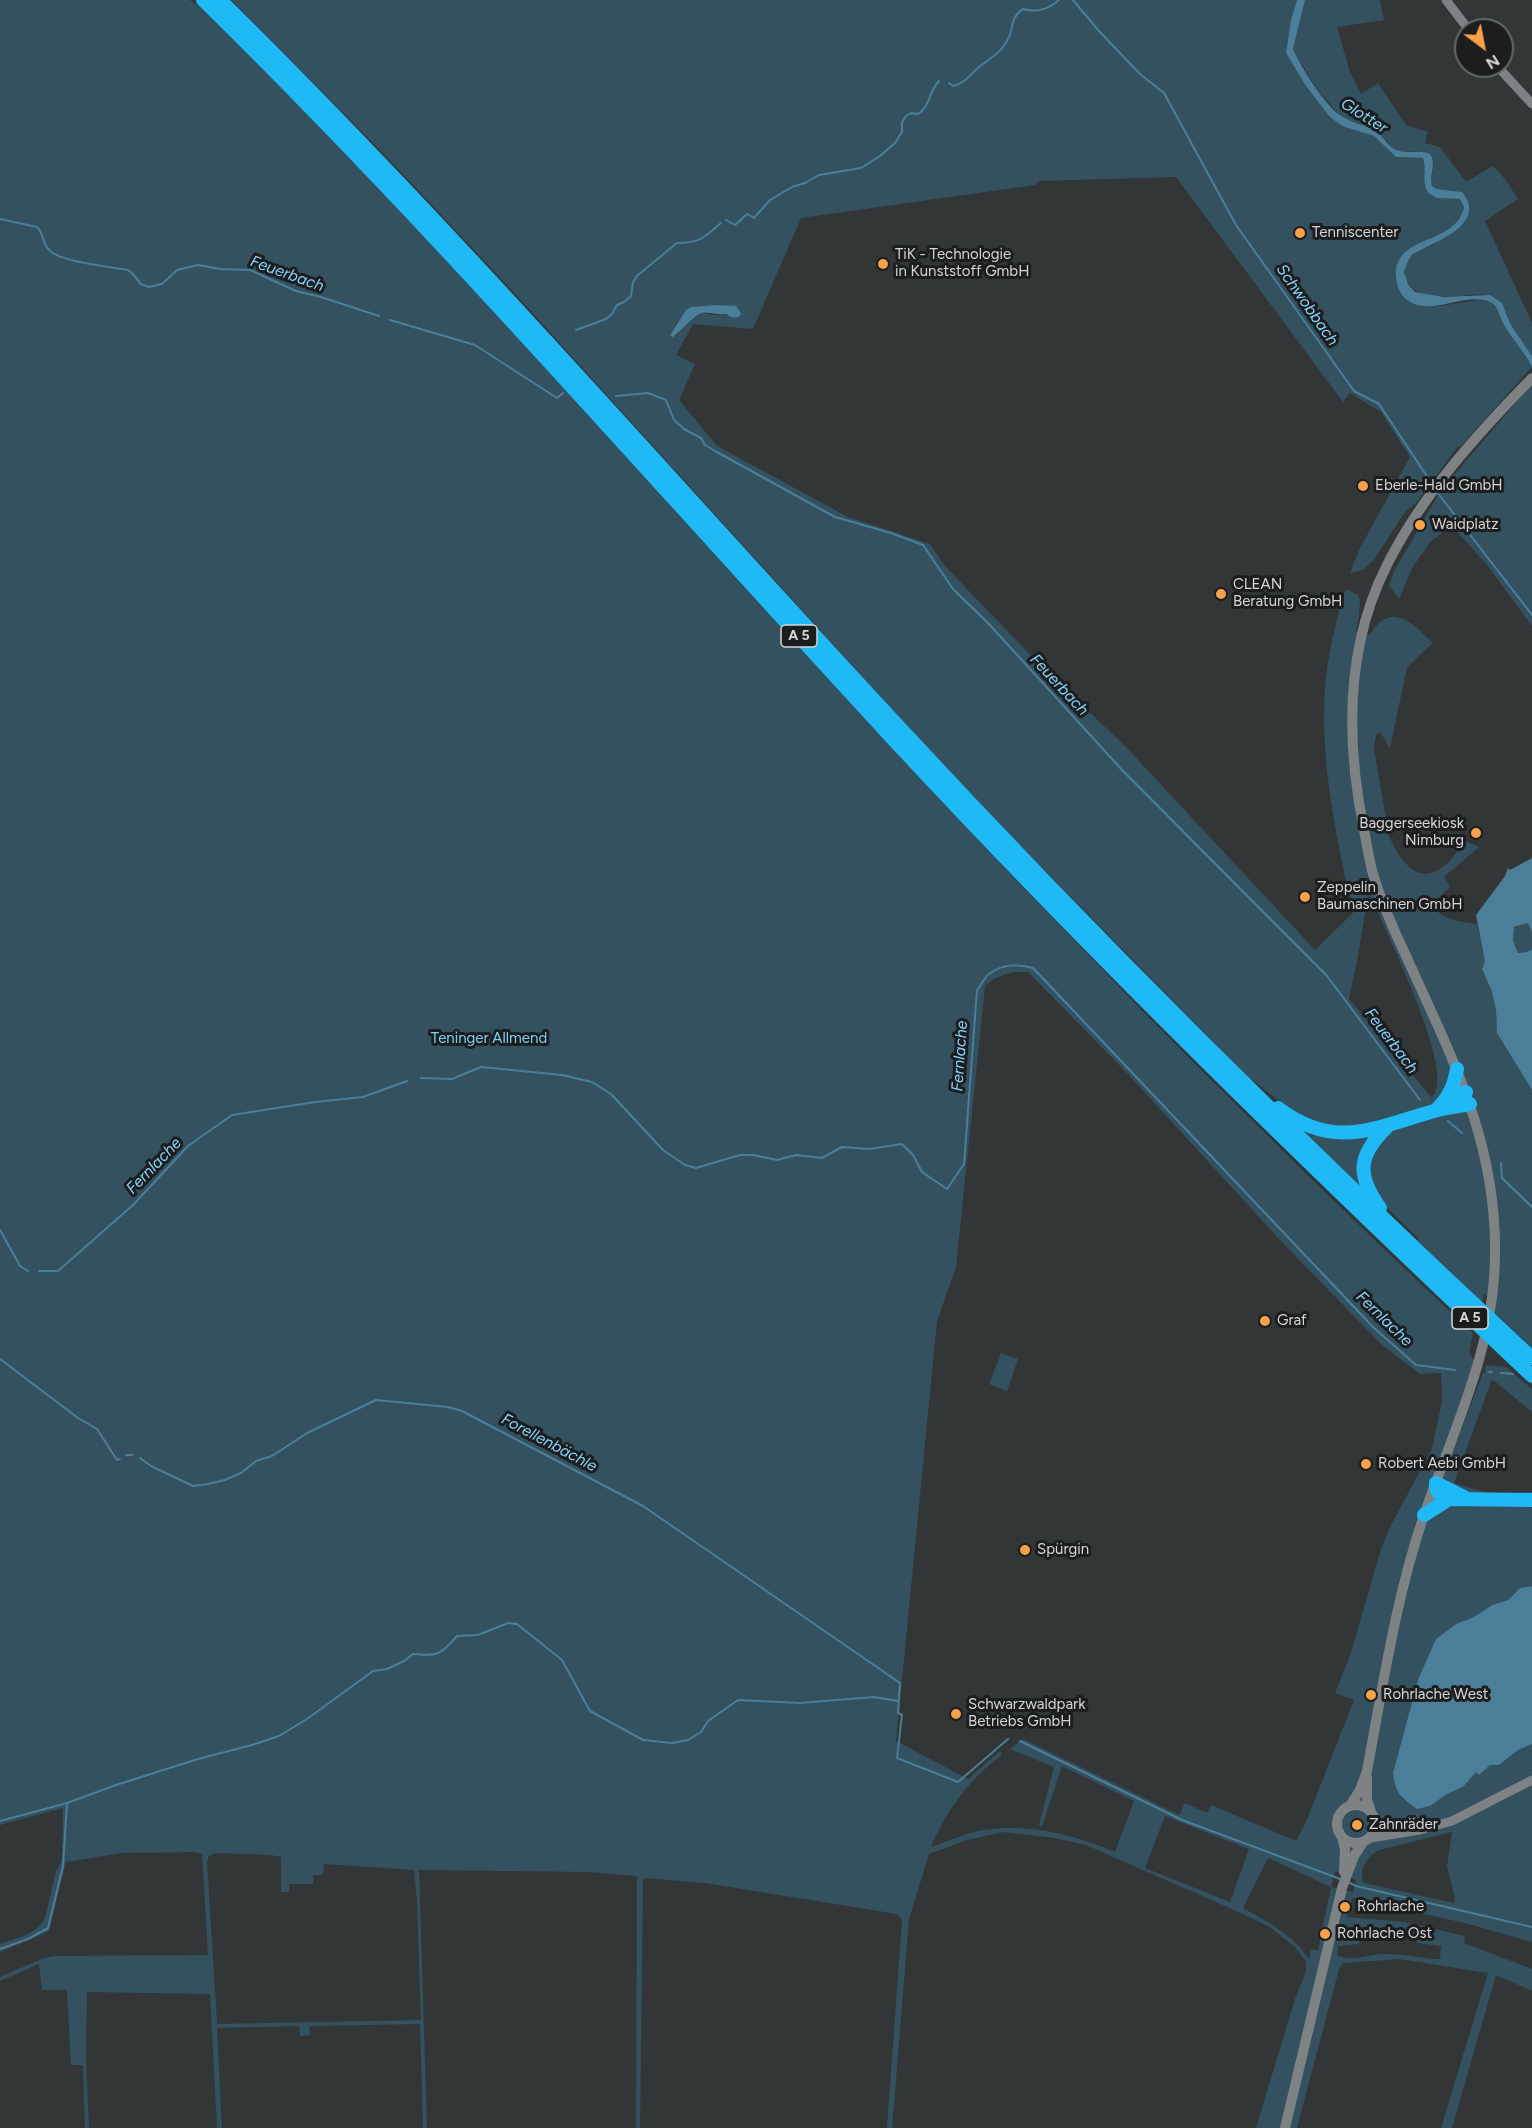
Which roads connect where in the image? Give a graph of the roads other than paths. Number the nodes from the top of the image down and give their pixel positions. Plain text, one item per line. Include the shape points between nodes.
1 (203, 0) edge
2 (220, 0) edge
3 (1446, 0) edge
4 (1460, 18) edge
5 (1508, 78) edge
6 (1532, 104) edge
7 (1532, 378) edge
8 (1457, 1069) junction
9 (1238, 1078) junction
10 (1468, 1098) junction
11 (1442, 1104) junction
12 (1387, 1127) junction
13 (1398, 1234) junction
14 (1532, 1358) edge
15 (1532, 1376) edge
16 (1436, 1483) junction
17 (1466, 1498) junction
18 (1449, 1499) junction
19 (1529, 1499) edge
20 (1424, 1515) junction
21 (1367, 1771) junction
22 (1532, 1780) edge
23 (1350, 1806) junction
24 (1373, 1815) junction
25 (1412, 1832) junction
26 (1342, 1837) junction
27 (1367, 1840) junction
28 (1345, 1875) junction
29 (1285, 2128) edge

1 - 15 highway, A 5 via 460,263 880,725 1091,947 1376,1229
2 - 9 highway, A 5 via 408,189 919,749
3 - 4 street
5 - 6 street
7 - 8 main road via 1482,431 1434,491 1395,550 1368,611 1354,678 1351,736 1372,873
8 - 10 main road
8 - 11 highway via 1454,1084
9 - 12 highway, A 5 via 1312,1128 1348,1133
9 - 13 highway, A 5
10 - 11 highway
10 - 16 main road via 1482,1143 1492,1202 1492,1300 1467,1404
11 - 12 highway
12 - 13 highway via 1366,1151 1363,1172 1367,1189
13 - 14 highway, A 5
16 - 17 highway
16 - 18 highway via 1438,1493
16 - 20 main road
17 - 18 highway
17 - 19 highway
18 - 20 highway
20 - 21 main road via 1399,1608
21 - 23 main road
21 - 24 main road via 1367,1799
22 - 25 street via 1452,1821
23 - 24 main road via 1361,1806
23 - 26 main road via 1337,1820
24 - 25 street via 1381,1823
24 - 27 main road via 1375,1828
25 - 27 street
26 - 27 main road via 1352,1843
26 - 28 main road
27 - 28 main road via 1356,1851
28 - 29 main road

